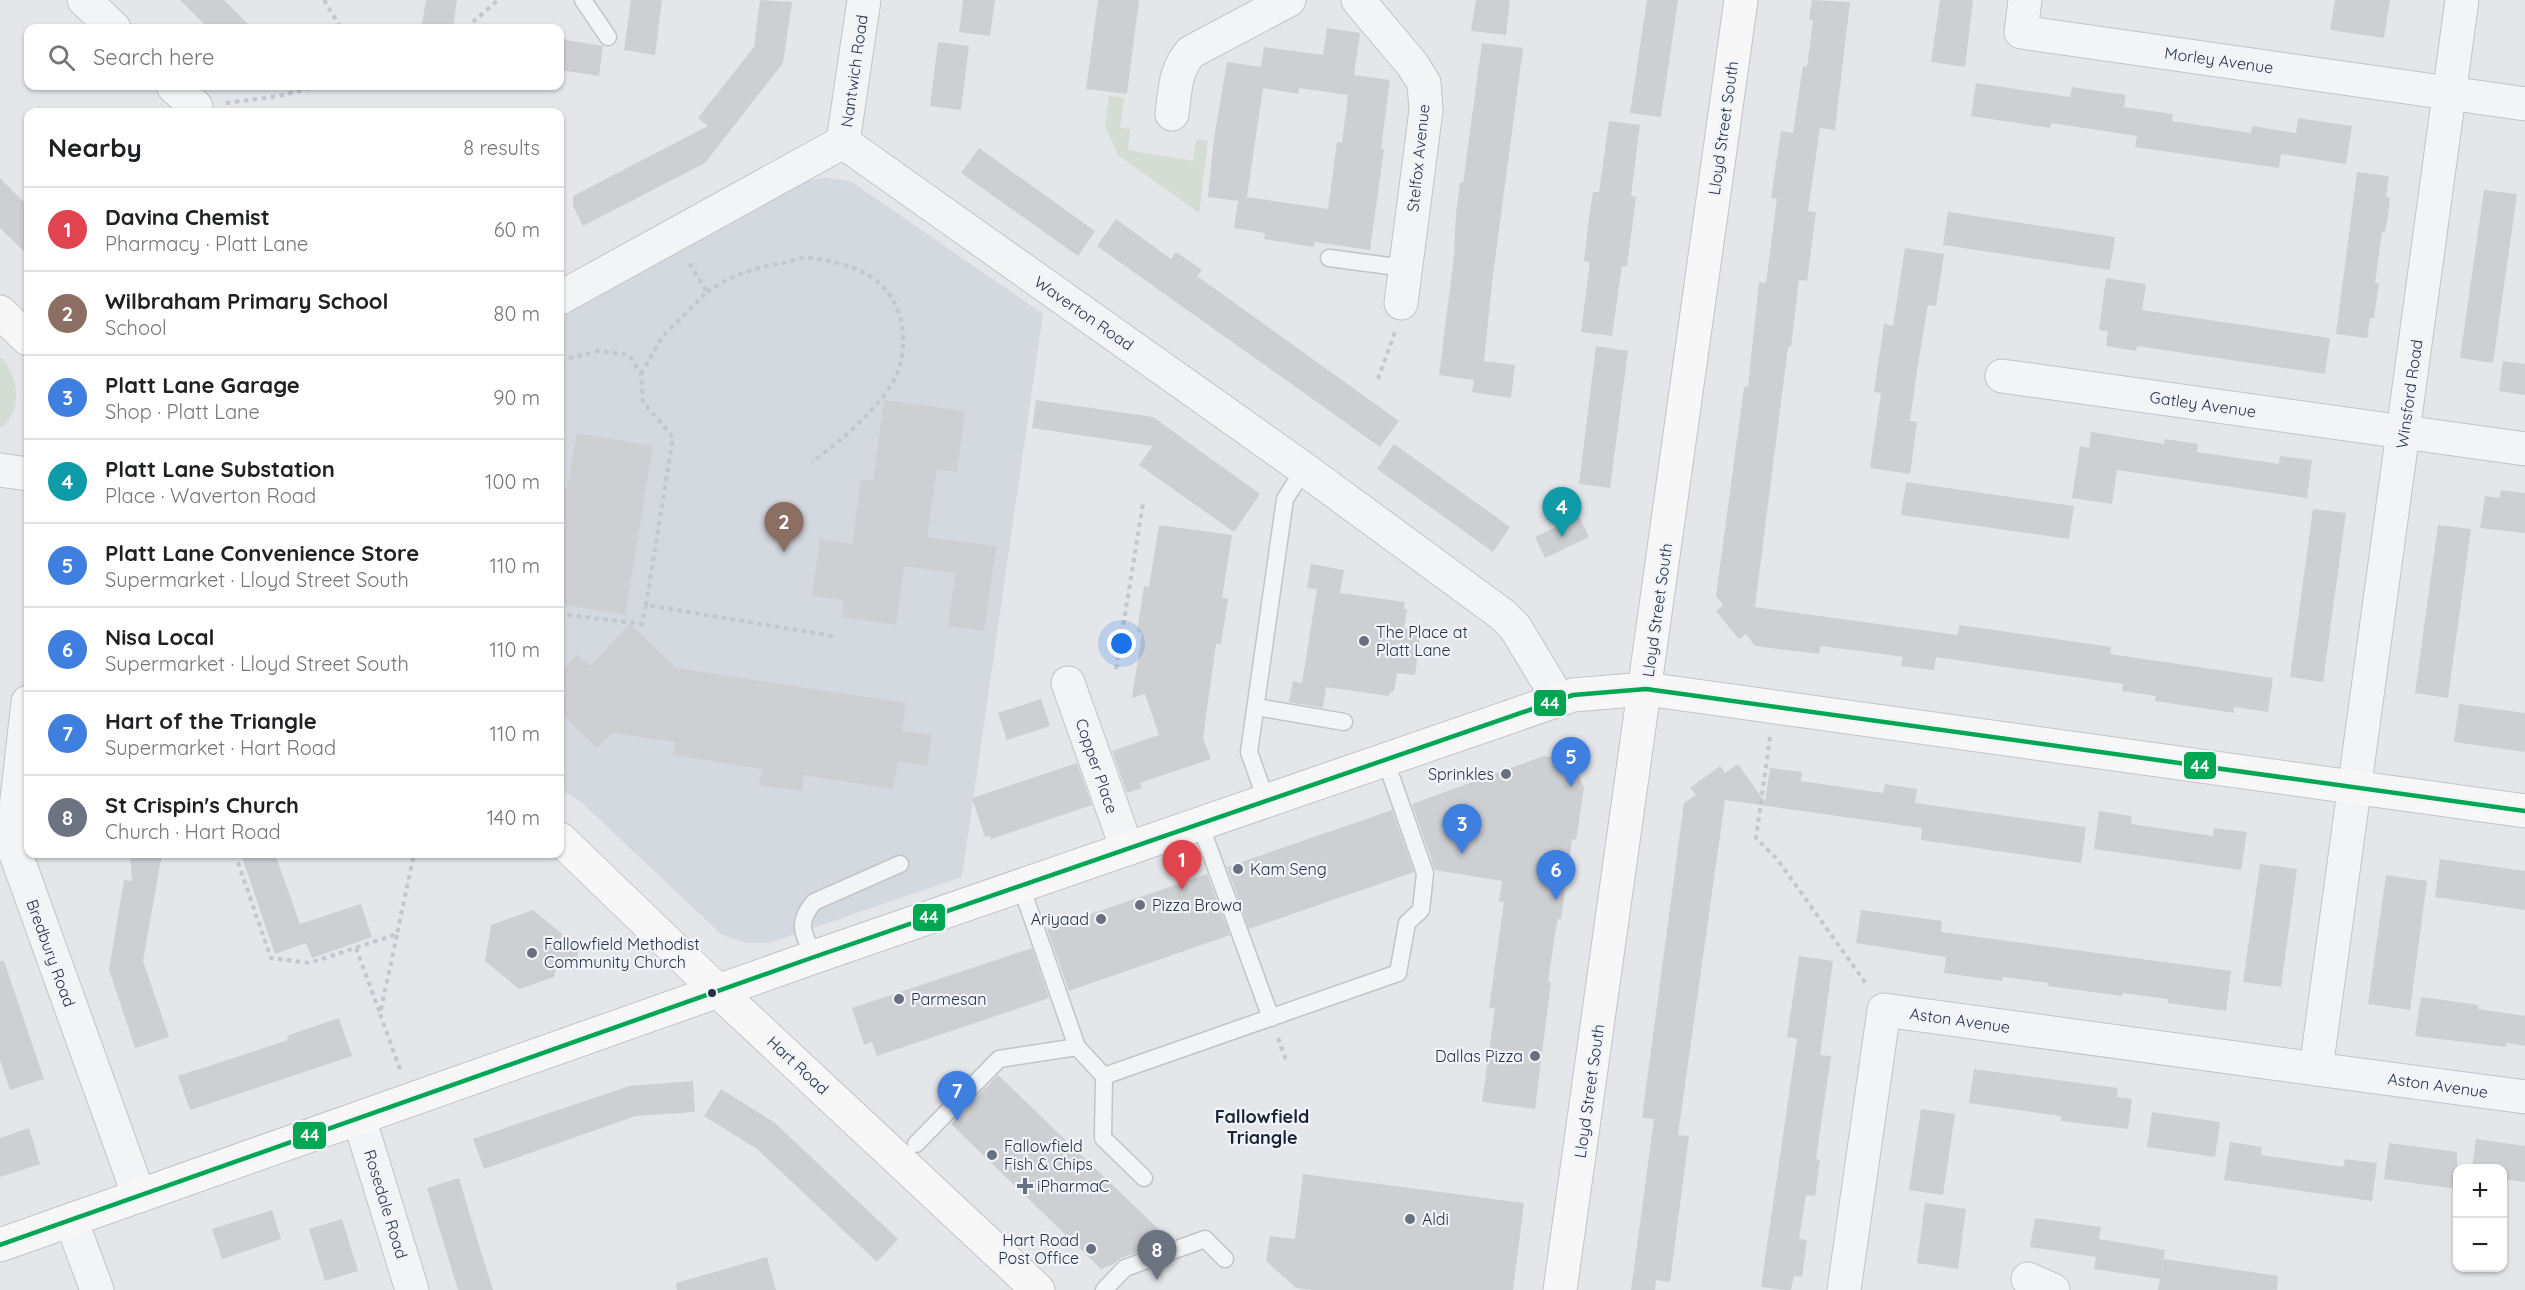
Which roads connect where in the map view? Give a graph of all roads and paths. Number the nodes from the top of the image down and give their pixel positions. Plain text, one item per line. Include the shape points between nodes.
1 (84, 0) edge
2 (324, 0) edge
3 (498, 0) edge
4 (584, 0) edge
5 (864, 0) edge
6 (1289, 0) edge
7 (1358, 0) edge
8 (1741, 0) edge
9 (2025, 0) edge
10 (2462, 0) edge
11 (110, 24) edge
12 (339, 24) edge
13 (471, 24) edge
14 (609, 38) dead end
15 (303, 90) edge
16 (2450, 93) junction
17 (185, 96) edge
18 (2525, 104) edge
19 (1172, 114) dead end
20 (843, 142) junction
21 (672, 236) junction
22 (1329, 258) dead end
23 (1406, 268) junction
24 (707, 292) junction
25 (564, 296) edge
26 (1401, 303) joint
27 (0, 312) edge
28 (24, 335) edge
29 (564, 359) edge
30 (641, 374) junction
31 (2002, 376) dead end
32 (1378, 379) dead end
33 (2403, 432) junction
34 (2525, 449) edge
35 (812, 462) dead end
36 (1304, 469) junction
37 (1143, 504) dead end
38 (646, 605) junction
39 (564, 618) edge
40 (832, 636) dead end
41 (1116, 669) dead end
42 (1068, 683) dead end
43 (1646, 689) junction
44 (1558, 700) junction
45 (1256, 707) junction
46 (1775, 707) junction
47 (1344, 722) dead end
48 (24, 737) edge
49 (1385, 759) junction
50 (2355, 788) junction
51 (1266, 801) junction
52 (2525, 811) edge
53 (1200, 824) junction
54 (564, 843) edge
55 (1127, 849) junction
56 (236, 858) edge
57 (413, 858) edge
58 (900, 864) dead end
59 (1021, 886) junction
60 (397, 934) junction
61 (356, 948) junction
62 (814, 957) junction
63 (718, 991) junction
64 (1884, 1010) junction
65 (380, 1014) junction
66 (1270, 1018) junction
67 (1077, 1047) junction
68 (2316, 1069) junction
69 (1104, 1076) junction
70 (2525, 1097) edge
71 (411, 1100) junction
72 (359, 1118) junction
73 (916, 1144) dead end
74 (1144, 1178) dead end
75 (139, 1196) junction
76 (71, 1220) junction
77 (0, 1245) edge
78 (1225, 1259) dead end
79 (97, 1290) edge
80 (412, 1290) edge
81 (1038, 1290) edge
82 (1104, 1290) edge
83 (1560, 1290) edge
84 (1844, 1290) edge

1 - 11 street
2 - 12 path
3 - 13 path
4 - 14 lane
5 - 20 street, Nantwich Road
6 - 19 street via 1191,52 1178,71
7 - 23 street, Stelfox Avenue via 1424,83 1426,110
8 - 43 street, Lloyd Street South
9 - 16 street, Morley Avenue via 2021,32
10 - 16 street, Winsford Road
15 - 17 path via 279,96
16 - 18 street
16 - 33 street, Winsford Road
20 - 21 street
20 - 36 street, Waverton Road
21 - 24 path
21 - 25 street
22 - 23 lane
23 - 26 street, Stelfox Avenue
24 - 30 path via 663,336
24 - 35 path via 755,267 808,258 853,267 878,282 888,295 905,336 897,374 854,428
26 - 32 path via 1393,342
27 - 28 street
29 - 30 path via 599,351 628,356
30 - 38 path via 643,402 673,437
31 - 33 street, Gatley Avenue
33 - 34 street, Gatley Avenue
33 - 50 street, Winsford Road
36 - 44 street, Waverton Road via 1503,615 1515,627
36 - 45 lane via 1285,499
37 - 41 path
38 - 39 path via 642,624 569,615
38 - 40 path
42 - 55 street, Copper Place
43 - 44 street via 1573,695
43 - 46 street
43 - 83 street, Lloyd Street South
44 - 49 street
45 - 47 lane
45 - 51 lane via 1249,752
46 - 50 street
46 - 64 path via 1756,838 1777,859
48 - 75 street, Bredbury Road via 12,843
49 - 51 street
49 - 66 lane via 1425,873 1421,910 1407,923 1398,973
50 - 52 street
50 - 68 street
51 - 53 street
53 - 55 street
53 - 66 lane
54 - 63 street, Hart Road
55 - 59 street
56 - 61 path via 271,958 310,963
57 - 60 path
58 - 62 lane via 814,902 804,914 803,932
59 - 62 street
59 - 67 lane
60 - 61 path
60 - 65 path
61 - 65 path
62 - 63 street
63 - 71 street
63 - 81 street, Hart Road
64 - 68 street, Aston Avenue
64 - 84 street
65 - 71 path
66 - 69 lane
67 - 69 lane
67 - 73 lane via 999,1059
68 - 70 street, Aston Avenue
69 - 74 lane via 1103,1138
71 - 72 street
72 - 75 street
72 - 80 street, Rosedale Road
75 - 76 street
76 - 77 street
76 - 79 street
78 - 82 lane via 1205,1239 1125,1268

